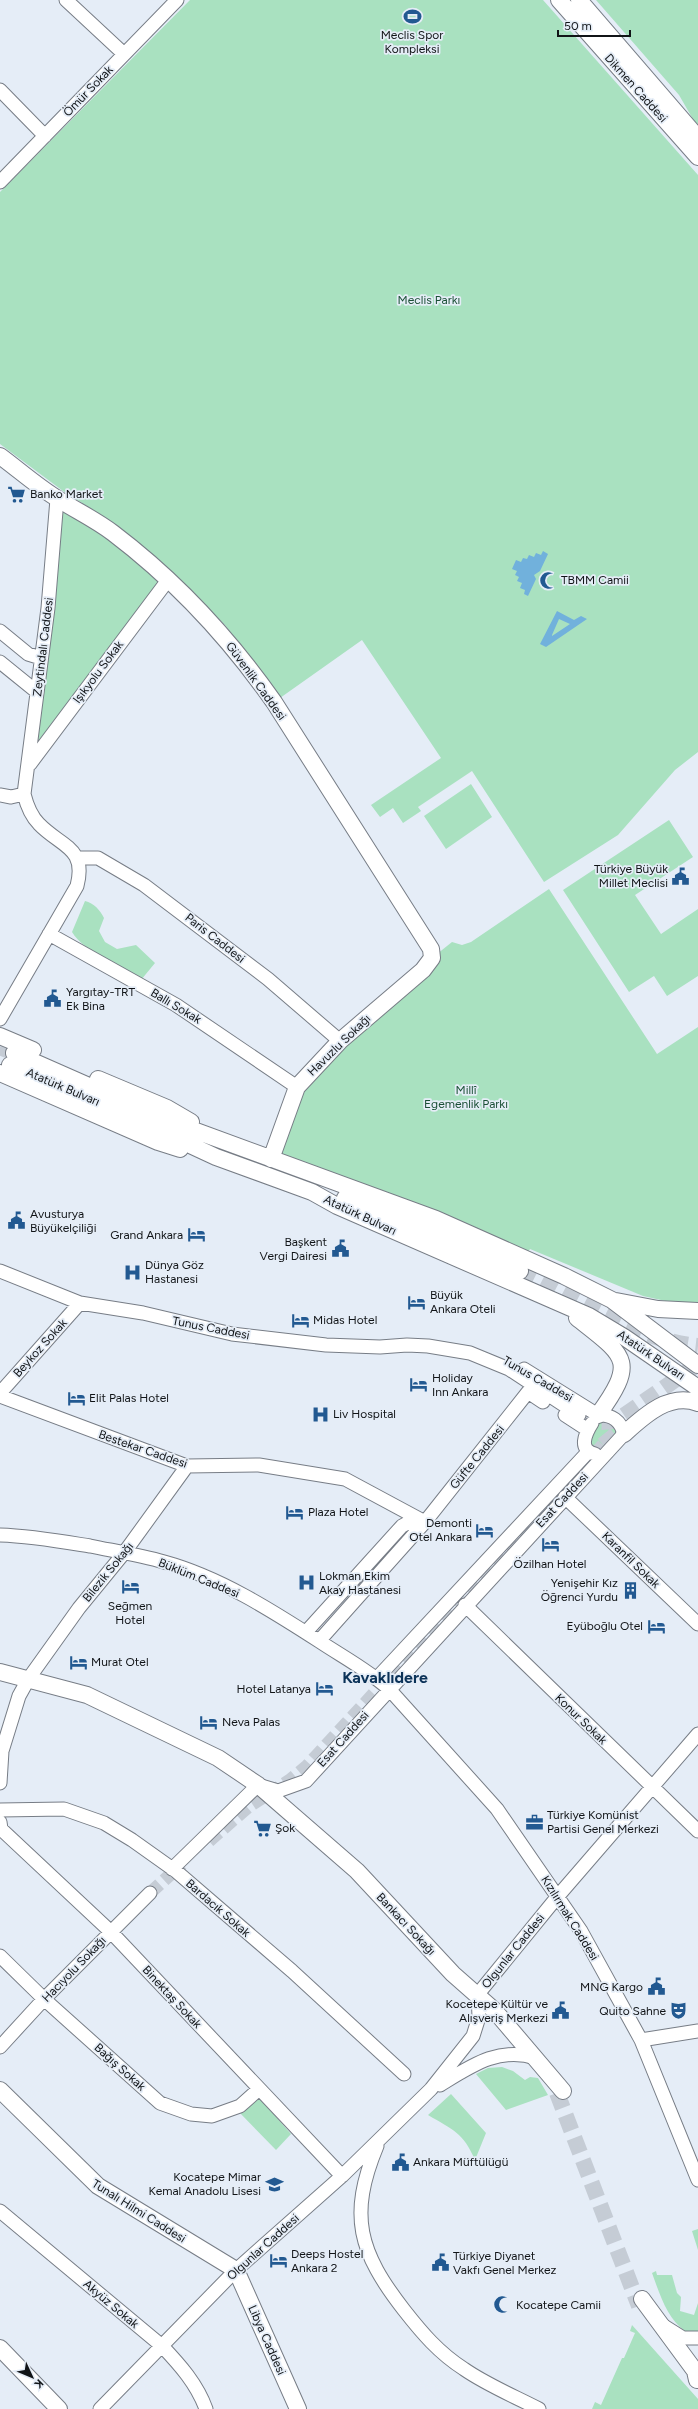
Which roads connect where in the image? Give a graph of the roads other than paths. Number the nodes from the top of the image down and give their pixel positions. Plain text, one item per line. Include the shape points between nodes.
1 (66, 0) edge
2 (177, 0) edge
3 (559, 0) edge
4 (579, 0) edge
5 (124, 54) junction
6 (0, 90) edge
7 (46, 136) junction
8 (698, 138) edge
9 (698, 157) edge
10 (0, 182) edge
11 (0, 456) edge
12 (57, 499) junction
13 (168, 580) junction
14 (0, 631) edge
15 (41, 658) junction
16 (0, 662) edge
17 (37, 692) junction
18 (28, 765) junction
19 (24, 794) junction
20 (0, 795) edge
21 (77, 858) junction
22 (49, 934) junction
23 (431, 949) joint
24 (0, 1019) edge
25 (340, 1041) junction
26 (6, 1052) edge
27 (297, 1087) junction
28 (271, 1159) junction
29 (312, 1192) junction
30 (540, 1265) junction
31 (0, 1271) edge
32 (520, 1271) tunnel mouth
33 (530, 1290) junction
34 (612, 1300) junction
35 (555, 1301) junction
36 (80, 1303) junction
37 (698, 1311) edge
38 (428, 1346) junction
39 (698, 1365) edge
40 (698, 1388) edge
41 (0, 1392) edge
42 (528, 1392) joint
43 (0, 1396) edge
44 (698, 1403) edge
45 (579, 1415) tunnel mouth
46 (598, 1415) junction
47 (588, 1430) junction
48 (624, 1434) junction
49 (588, 1452) junction
50 (608, 1452) junction
51 (187, 1466) junction
52 (565, 1497) junction
53 (425, 1522) junction
54 (0, 1535) edge
55 (124, 1553) junction
56 (361, 1570) junction
57 (373, 1579) junction
58 (465, 1605) junction
59 (698, 1624) edge
60 (306, 1632) junction
61 (319, 1641) junction
62 (0, 1672) edge
63 (29, 1678) junction
64 (377, 1678) junction
65 (389, 1689) junction
66 (698, 1734) edge
67 (0, 1783) edge
68 (258, 1786) junction
69 (650, 1787) junction
70 (0, 1810) edge
71 (0, 1822) edge
72 (698, 1831) edge
73 (172, 1869) junction
74 (150, 1893) tunnel mouth
75 (558, 1896) junction
76 (111, 1932) junction
77 (0, 1956) edge
78 (478, 1994) junction
79 (44, 2000) junction
80 (698, 2031) edge
81 (641, 2040) junction
82 (0, 2047) edge
83 (541, 2065) junction
84 (404, 2074) dead end
85 (259, 2089) junction
86 (0, 2090) edge
87 (431, 2090) junction
88 (560, 2092) tunnel mouth
89 (379, 2142) junction
90 (342, 2176) junction
91 (698, 2180) edge
92 (0, 2211) edge
93 (236, 2270) junction
94 (655, 2318) junction
95 (698, 2338) edge
96 (162, 2346) junction
97 (0, 2348) edge
98 (698, 2380) edge
99 (59, 2409) edge
100 (100, 2409) edge
101 (206, 2409) edge
102 (298, 2409) edge
103 (539, 2409) edge

1 - 5 street
2 - 5 street, Ömür Sokak
3 - 9 main road, Dikmen Caddesi
4 - 8 main road, Dikmen Caddesi
5 - 7 street, Ömür Sokak
6 - 7 street
7 - 10 street, Ömür Sokak
11 - 12 main road, Güvenlik Caddesi
12 - 13 main road, Güvenlik Caddesi via 114,534
12 - 15 street, Zeytindalı Caddesi
13 - 18 street, Işıkyolu Sokak
13 - 23 main road, Güvenlik Caddesi via 219,630 249,667
14 - 15 street via 28,654
15 - 17 street, Zeytindalı Caddesi
16 - 17 street
17 - 18 street, Zeytindalı Caddesi
18 - 19 street, Zeytindalı Caddesi
19 - 20 street via 12,797
19 - 21 street via 30,811 40,825 68,847
21 - 22 street via 80,874 77,886
21 - 25 street, Paris Caddesi via 98,858 144,885 268,979
22 - 24 street
22 - 27 street, Ballı Sokak via 176,1005
23 - 25 main road, Havuzlu Sokağı via 432,958 423,970
25 - 27 main road, Havuzlu Sokağı
26 - 28 main road, Atatürk Bulvarı via 167,1108 212,1137
26 - 29 main road, Atatürk Bulvarı via 158,1142 216,1157
27 - 28 main road, Havuzlu Sokağı
28 - 30 main road, Atatürk Bulvarı via 436,1219
29 - 32 main road via 344,1197
29 - 33 main road, Atatürk Bulvarı via 344,1209
30 - 33 main road via 541,1279
30 - 34 main road, Atatürk Bulvarı
31 - 36 street, Tunus Caddesi
33 - 35 main road, Atatürk Bulvarı
34 - 37 main road via 658,1309
34 - 39 main road, Atatürk Bulvarı
35 - 40 main road, Atatürk Bulvarı via 606,1325
35 - 46 main road via 615,1349 621,1360 622,1378
36 - 38 street, Tunus Caddesi via 142,1313 232,1334 326,1345
36 - 41 street, Beykoz Sokak
38 - 45 street, Tunus Caddesi via 470,1353 509,1369
38 - 46 street, Tunus Caddesi via 440,1342 470,1346 514,1362
42 - 47 street, Tunus Caddesi
42 - 53 street, Güfte Caddesi
43 - 51 street, Bestekar Caddesi
44 - 48 main road via 682,1400 661,1405
46 - 47 street
46 - 48 street via 614,1419
47 - 49 street via 584,1446
48 - 50 street, Esat Caddesi
49 - 50 street
49 - 64 street, Esat Caddesi
50 - 52 street, Esat Caddesi
51 - 53 street, Bestekar Caddesi via 259,1465 345,1480
51 - 55 street, Bilezik Sokağı
52 - 58 street, Esat Caddesi
52 - 59 street, Karanfil Sokak
53 - 56 street via 411,1521 402,1526
53 - 57 street, Güfte Caddesi
54 - 55 street, Büklüm Caddesi via 34,1536
55 - 60 street, Büklüm Caddesi via 164,1562 208,1579 249,1598
55 - 63 street, Bilezik Sokağı via 79,1608
56 - 57 street
56 - 60 street
57 - 61 street, Güfte Caddesi
58 - 65 street, Esat Caddesi
58 - 69 street, Konur Sokak
60 - 61 street, Büklüm Caddesi
61 - 64 street, Büklüm Caddesi
62 - 63 main road, Esat Caddesi
63 - 67 street, Bilezik Sokağı via 19,1696 2,1752
63 - 68 main road, Esat Caddesi via 87,1695 132,1716 218,1758
64 - 65 street, Kızılırmak Caddesi
65 - 68 street, Esat Caddesi via 306,1781 278,1791
65 - 75 street, Kızılırmak Caddesi via 497,1809
66 - 69 street, Olgunlar Caddesi
68 - 73 street
68 - 78 main road, Bankacı Sokağı via 357,1871 453,1974
69 - 72 street, Konur Sokak
69 - 75 street, Olgunlar Caddesi
70 - 73 street, Bardacık Sokak via 64,1810 104,1823
71 - 76 street, Binektaş Sokak via 1,1829
73 - 84 street, Bardacık Sokak via 292,1971
74 - 76 street, Hacıyolu Sokağı
75 - 78 street, Olgunlar Caddesi
75 - 81 street, Kızılırmak Caddesi via 585,1938
76 - 79 street, Hacıyolu Sokağı
76 - 85 street, Binektaş Sokak
77 - 79 street, Bağış Sokak
78 - 83 main road, Bankacı Sokağı
78 - 87 street, Olgunlar Caddesi via 479,2017 473,2036
79 - 82 street, Hacıyolu Sokağı
79 - 85 street, Bağış Sokak via 160,2103 191,2114 212,2116 240,2106
80 - 81 street
81 - 91 street, Kızılırmak Caddesi
83 - 87 street, Olgunlar Caddesi via 518,2053 500,2054 476,2064
83 - 88 main road, Bankacı Sokağı
85 - 90 street, Binektaş Sokak
86 - 93 main road, Tunalı Hilmi Caddesi via 98,2186
87 - 89 street, Olgunlar Caddesi
89 - 90 street, Olgunlar Caddesi
89 - 103 street via 363,2185 360,2210 366,2245 382,2279 426,2338 449,2359 481,2380
90 - 93 street, Olgunlar Caddesi
92 - 96 street, Akyüz Sokak
93 - 96 street, Olgunlar Caddesi
93 - 102 main road, Libya Caddesi
94 - 95 street via 677,2335 689,2339
94 - 98 main road via 695,2371
94 - 98 main road via 641,2302 689,2375
96 - 100 street, Olgunlar Caddesi
96 - 101 street, Akyüz Sokak via 198,2389
97 - 99 main road

